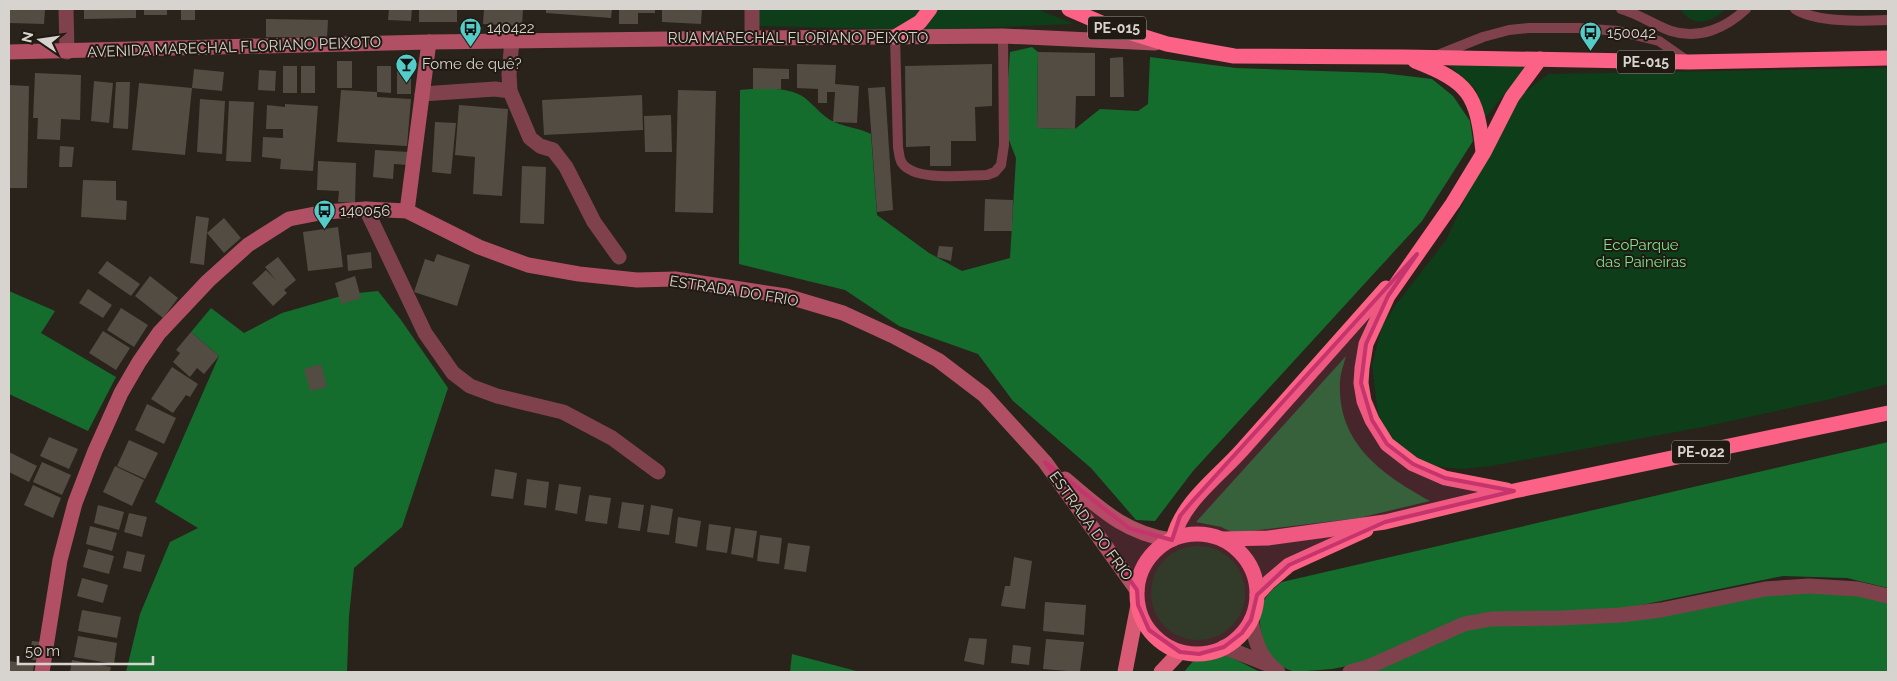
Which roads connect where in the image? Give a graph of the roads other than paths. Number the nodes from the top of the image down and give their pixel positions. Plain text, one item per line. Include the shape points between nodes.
1 (66, 9) edge
2 (752, 9) edge
3 (930, 9) edge
4 (1069, 9) edge
5 (1621, 9) edge
6 (1746, 9) edge
7 (1795, 9) edge
8 (1888, 20) edge
9 (1003, 36) junction
10 (895, 37) junction
11 (752, 38) junction
12 (512, 40) junction
13 (429, 42) junction
14 (1166, 44) junction
15 (9, 52) edge
16 (67, 52) junction
17 (1404, 57) junction
18 (1433, 58) junction
19 (1888, 58) edge
20 (1540, 59) junction
21 (1690, 62) junction
22 (510, 91) junction
23 (422, 94) junction
24 (1484, 152) junction
25 (366, 209) junction
26 (407, 211) junction
27 (1417, 254) junction
28 (619, 258) dead end
29 (1888, 412) edge
30 (1045, 462) junction
31 (658, 472) dead end
32 (1514, 491) junction
33 (1385, 522) junction
34 (1171, 539) junction
35 (1222, 539) junction
36 (1137, 590) junction
37 (1257, 595) junction
38 (1888, 596) edge
39 (1138, 605) junction
40 (1251, 620) junction
41 (1224, 648) junction
42 (1180, 652) junction
43 (1272, 668) edge
44 (42, 672) edge
45 (1125, 672) edge
46 (1161, 672) edge
47 (1350, 672) edge

1 - 16 street
2 - 11 street
3 - 10 highway via 920,22
4 - 14 highway, PE-015
5 - 6 lane via 1672,31 1698,34 1721,28
7 - 8 lane via 1821,17
9 - 10 main road, RUA MARECHAL FLORIANO PEIXOTO
9 - 10 lane via 1004,145 1000,165 987,175 924,175 902,162 898,147
9 - 14 main road, RUA MARECHAL FLORIANO PEIXOTO
10 - 11 main road, RUA MARECHAL FLORIANO PEIXOTO
11 - 12 main road, RUA MARECHAL FLORIANO PEIXOTO
12 - 13 main road, RUA MARECHAL FLORIANO PEIXOTO
12 - 22 street
13 - 16 main road, AVENIDA MARECHAL FLORIANO PEIXOTO
13 - 23 main road
14 - 17 highway, PE-015 via 1234,56
15 - 16 main road, AVENIDA MARECHAL FLORIANO PEIXOTO
17 - 18 highway, PE-015
17 - 24 highway via 1441,71 1463,88 1480,121
18 - 20 highway, PE-015
18 - 21 lane via 1482,36 1509,30 1579,28 1618,31 1659,41
19 - 21 highway, PE-015
20 - 21 highway, PE-015
20 - 24 highway via 1512,97
22 - 23 street
22 - 28 street via 530,138 553,150 566,167 594,222
23 - 26 main road
24 - 27 highway
25 - 26 main road, ESTRADA DO FRIO
25 - 31 street via 425,333 453,373 470,386 498,396 563,412 612,438
25 - 44 main road, ESTRADA DO FRIO via 289,219 248,244 159,333 121,393 75,503 60,560
26 - 30 main road, ESTRADA DO FRIO via 479,246 528,265 637,280 675,279 786,296 843,313 938,360 984,395
27 - 32 highway via 1388,296 1366,344 1362,368 1364,400 1387,444 1412,464 1445,478
27 - 34 highway via 1237,456 1190,504 1180,516
29 - 32 highway, PE-022
30 - 34 main road, ESTRADA DO FRIO via 1110,517 1150,536
30 - 36 main road, ESTRADA DO FRIO
32 - 33 highway
33 - 35 highway via 1268,538
33 - 37 highway via 1289,565
34 - 35 highway via 1198,534
34 - 36 highway via 1154,551 1143,567
35 - 37 highway via 1239,550 1250,566
36 - 39 highway
37 - 40 highway
38 - 47 street via 1858,589 1809,586 1765,589 1621,616 1491,619 1464,624
39 - 42 highway via 1149,630 1163,644
39 - 45 main road
40 - 41 highway via 1242,633
40 - 43 street via 1253,633
41 - 42 highway via 1199,654
41 - 43 street
42 - 46 main road

